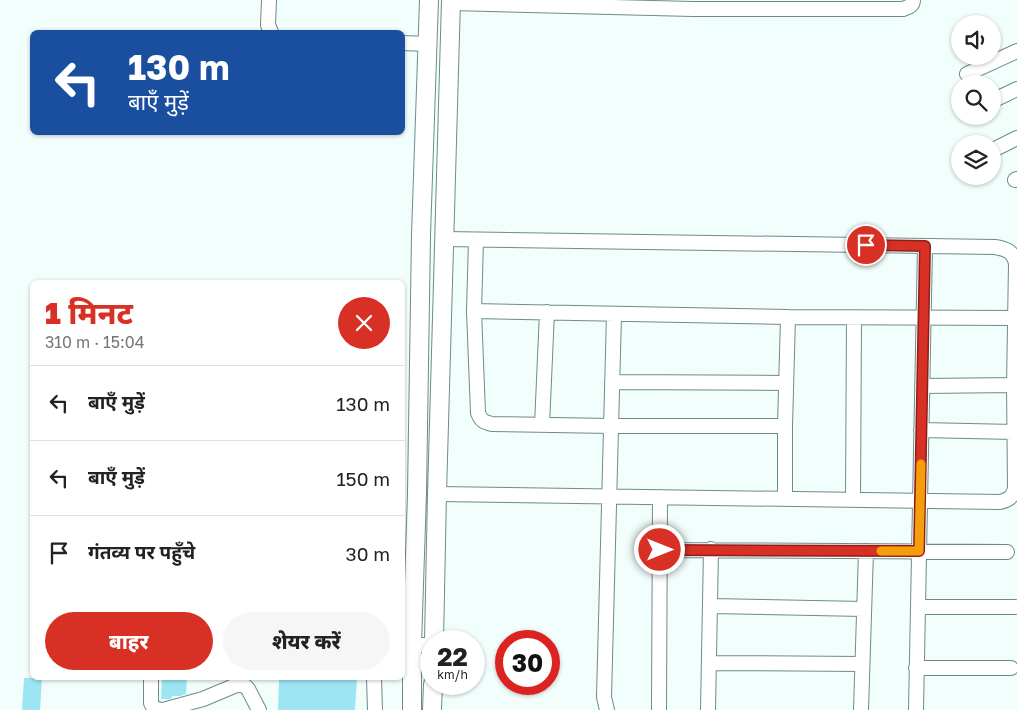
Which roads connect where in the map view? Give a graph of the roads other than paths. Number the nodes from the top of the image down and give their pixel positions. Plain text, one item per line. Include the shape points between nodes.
1 (269, 0) edge
2 (429, 0) edge
3 (913, 0) edge
4 (451, 2) edge
5 (693, 4) edge
6 (270, 30) edge
7 (405, 43) edge
8 (427, 44) junction
9 (1017, 51) edge
10 (967, 74) dead end
11 (1017, 89) edge
12 (1001, 97) edge
13 (1017, 138) edge
14 (1001, 146) edge
15 (445, 239) junction
16 (476, 240) junction
17 (925, 246) junction
18 (474, 311) junction
19 (547, 312) junction
20 (614, 314) junction
21 (788, 317) junction
22 (854, 318) junction
23 (924, 318) junction
24 (1016, 318) junction
25 (612, 382) junction
26 (786, 383) junction
27 (1014, 385) junction
28 (922, 386) junction
29 (542, 425) junction
30 (611, 426) junction
31 (785, 426) junction
32 (921, 430) junction
33 (1015, 432) junction
34 (437, 494) junction
35 (609, 497) junction
36 (660, 497) junction
37 (785, 499) junction
38 (852, 500) junction
39 (920, 501) junction
40 (712, 549) junction
41 (660, 550) junction
42 (866, 551) junction
43 (919, 551) junction
44 (1007, 552) dead end
45 (710, 606) junction
46 (918, 607) junction
47 (1015, 607) dead end
48 (864, 609) junction
49 (434, 630) edge
50 (407, 645) edge
51 (420, 645) edge
52 (709, 663) junction
53 (862, 664) junction
54 (916, 668) junction
55 (1011, 668) dead end
56 (151, 680) edge
57 (374, 680) edge
58 (433, 695) edge
59 (162, 710) edge
60 (259, 710) edge
61 (375, 710) edge
62 (412, 710) edge
63 (432, 710) edge
64 (607, 710) edge
65 (659, 710) edge
66 (708, 710) edge
67 (861, 710) edge
68 (916, 710) edge

1 - 6 street
2 - 8 street
3 - 5 street via 910,7 903,9
4 - 5 street
4 - 15 street
7 - 8 street
8 - 50 street via 417,483
9 - 10 street
11 - 12 street
13 - 14 street
15 - 16 street
15 - 34 street
16 - 17 street
16 - 18 street
17 - 23 street
17 - 24 street via 995,247 1010,252 1016,264
18 - 19 street
18 - 29 street via 480,419 492,424
19 - 20 street
19 - 29 street
20 - 21 street
20 - 25 street
21 - 22 street
21 - 26 street
22 - 23 street
22 - 38 street
23 - 24 street
23 - 28 street
24 - 27 street
25 - 26 street
25 - 30 street
26 - 31 street
27 - 28 street
27 - 33 street
28 - 32 street
29 - 30 street
30 - 31 street
30 - 35 street
31 - 37 street
32 - 33 street
32 - 39 street
33 - 39 street via 1014,490 1008,500
34 - 35 street
34 - 49 street
35 - 36 street
35 - 64 street via 604,697
36 - 37 street
36 - 41 street
37 - 38 street
38 - 39 street
39 - 43 street
40 - 41 street
40 - 42 street
40 - 45 street
41 - 65 street
42 - 43 street
42 - 48 street
43 - 44 street
43 - 46 street
45 - 48 street
45 - 52 street
46 - 47 street
46 - 54 street
48 - 53 street
50 - 51 street
50 - 62 street
52 - 53 street
52 - 66 street
53 - 67 street
54 - 55 street
54 - 68 street
56 - 59 street via 151,704
57 - 61 street
58 - 63 street
59 - 60 street via 239,685 248,689

